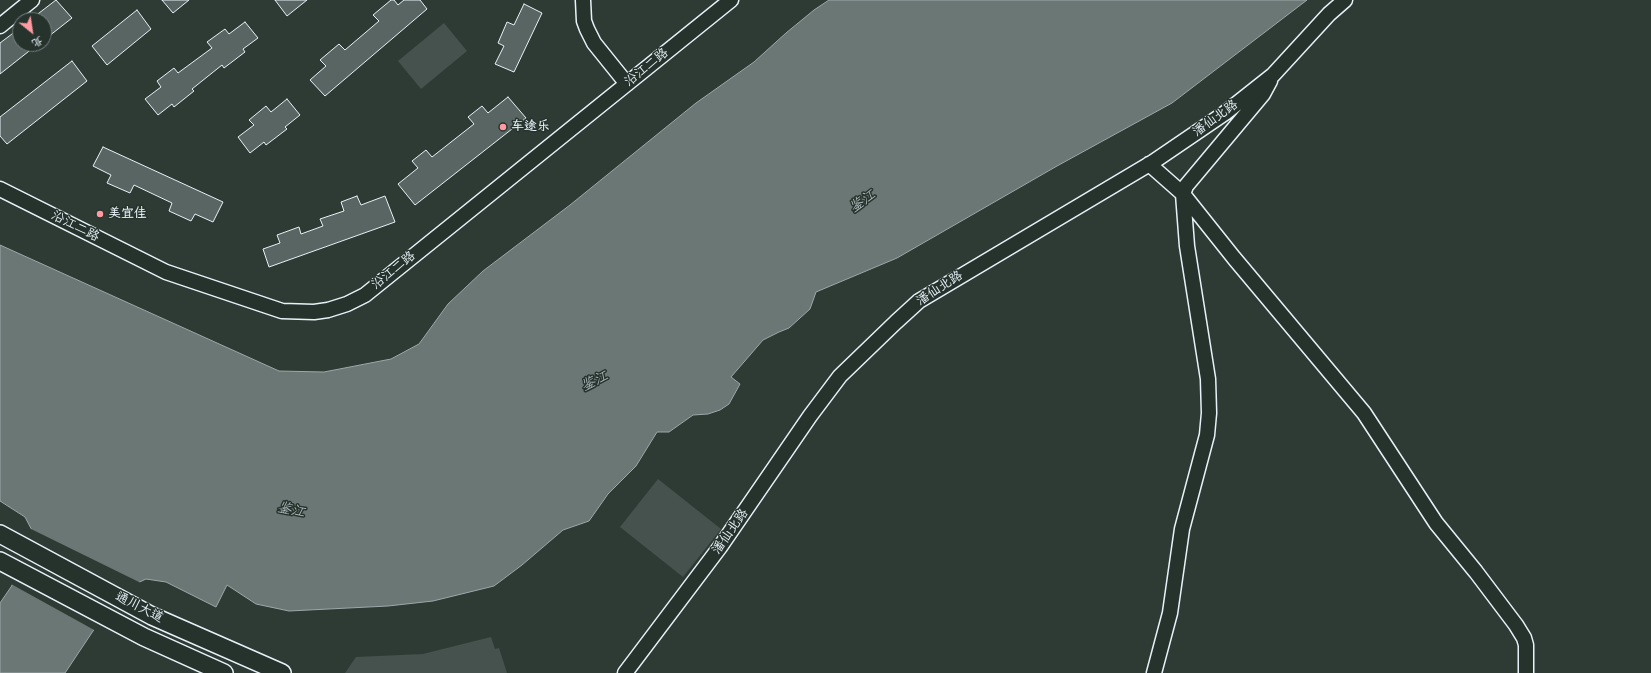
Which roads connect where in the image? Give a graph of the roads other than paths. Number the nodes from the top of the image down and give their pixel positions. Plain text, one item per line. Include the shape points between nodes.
1 (32, 0) edge
2 (583, 0) edge
3 (731, 0) edge
4 (1345, 0) edge
5 (0, 26) edge
6 (1273, 75) junction
7 (627, 84) junction
8 (1149, 164) junction
9 (0, 189) edge
10 (1183, 194) junction
11 (5, 536) edge
12 (0, 561) edge
13 (224, 673) edge
14 (282, 673) edge
15 (625, 673) edge
16 (1154, 673) edge
17 (1526, 673) edge

1 - 5 street
2 - 7 street via 584,21 594,43
3 - 7 street, 沿江二路
4 - 6 street, 潘仙北路
6 - 8 street, 潘仙北路 via 1225,113
6 - 10 street via 1263,94 1186,186
7 - 9 street, 沿江二路 via 365,295 328,310 282,311 166,272
8 - 10 street
8 - 15 street, 潘仙北路 via 920,300 840,376 720,547
10 - 16 street via 1187,246 1208,379 1209,412 1207,435 1182,529 1170,613
10 - 17 street via 1364,414 1436,523 1516,625 1526,645
11 - 14 main road, 通川大道 via 152,616
12 - 13 main road, 通川大道 via 144,637

